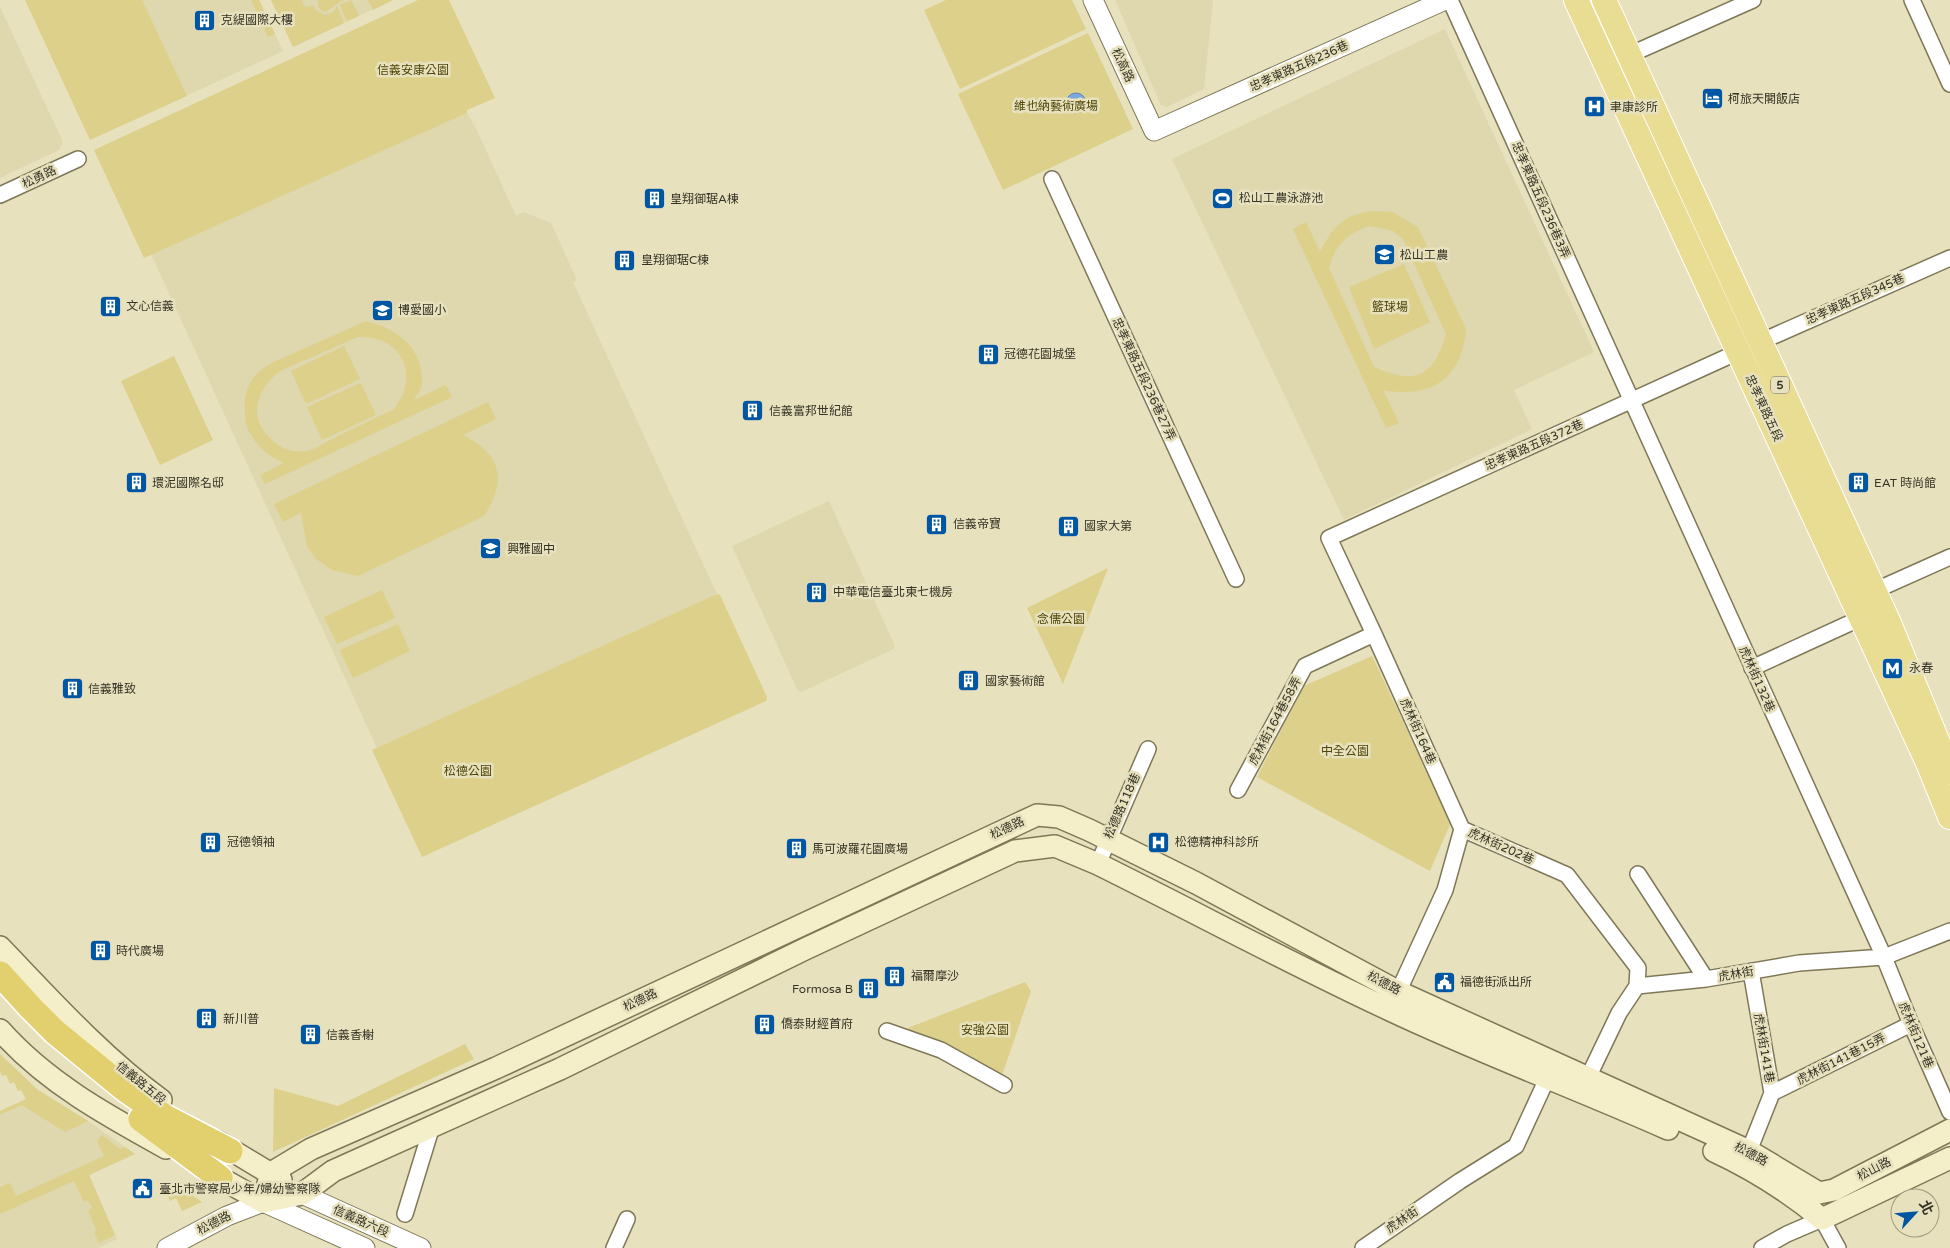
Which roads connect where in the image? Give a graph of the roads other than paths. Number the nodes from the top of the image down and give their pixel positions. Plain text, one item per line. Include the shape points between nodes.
1 (1093, 0) edge
2 (1445, 0) edge
3 (1450, 0) edge
4 (1576, 0) edge
5 (1604, 0) edge
6 (1753, 0) edge
7 (1912, 0) edge
8 (1629, 55) junction
9 (1950, 84) edge
10 (1154, 131) joint
11 (78, 159) dead end
12 (1052, 180) dead end
13 (0, 195) edge
14 (1950, 258) edge
15 (1760, 342) junction
16 (1738, 352) junction
17 (1631, 401) junction
18 (1329, 538) joint
19 (1950, 557) edge
20 (1236, 579) dead end
21 (1874, 591) junction
22 (1861, 618) junction
23 (1374, 634) junction
24 (1752, 668) junction
25 (1148, 749) dead end
26 (1950, 772) edge
27 (1238, 790) dead end
28 (1950, 817) edge
29 (1462, 828) junction
30 (1108, 840) junction
31 (1098, 864) junction
32 (1638, 874) dead end
33 (1950, 931) edge
34 (0, 947) edge
35 (1884, 957) junction
36 (1751, 971) junction
37 (0, 974) edge
38 (1706, 980) junction
39 (1637, 986) junction
40 (0, 996) edge
41 (1394, 1001) junction
42 (1911, 1024) junction
43 (0, 1030) edge
44 (887, 1030) dead end
45 (1550, 1070) junction
46 (1584, 1084) junction
47 (1004, 1085) dead end
48 (1772, 1093) junction
49 (1950, 1112) edge
50 (432, 1126) junction
51 (1950, 1130) edge
52 (230, 1151) junction
53 (1750, 1151) junction
54 (1950, 1158) edge
55 (270, 1173) junction
56 (220, 1178) junction
57 (1819, 1193) junction
58 (302, 1194) junction
59 (263, 1202) junction
60 (405, 1214) dead end
61 (627, 1219) dead end
62 (1822, 1219) junction
63 (167, 1248) edge
64 (365, 1248) edge
65 (421, 1248) edge
66 (614, 1248) edge
67 (1363, 1248) edge
68 (1762, 1248) edge
69 (1838, 1248) edge

1 - 10 street, 松高路
2 - 10 street, 忠孝東路五段236巷
3 - 17 street, 忠孝東路五段236巷3弄
4 - 16 main road, 忠孝東路五段 / 5
5 - 8 main road, 忠孝東路五段 / 5
6 - 8 street
7 - 9 street
8 - 15 main road, 忠孝東路五段 / 5
11 - 13 street, 松勇路
12 - 20 street, 忠孝東路五段236巷27弄
14 - 15 street, 忠孝東路五段345巷
15 - 16 main road
15 - 21 main road, 忠孝東路五段 / 5
16 - 17 street, 忠孝東路五段372巷
16 - 22 main road, 忠孝東路五段 / 5
17 - 18 street, 忠孝東路五段372巷
17 - 24 street, 虎林街132巷
18 - 23 street, 虎林街164巷
19 - 21 street
21 - 22 street
21 - 26 main road, 忠孝東路五段 / 5
22 - 24 street
22 - 28 main road, 忠孝東路五段 / 5
23 - 27 street, 虎林街164巷58弄 via 1305,666
23 - 29 street, 虎林街164巷
24 - 35 street, 虎林街132巷
25 - 30 street, 松德路118巷
29 - 39 street, 虎林街202巷 via 1567,875 1638,968
29 - 41 street, 虎林街202巷 via 1445,890
30 - 31 street, 松德路118巷
30 - 41 main road, 松德路 via 1196,883
30 - 55 main road, 松德路 via 1059,817 1036,815 496,1068 311,1149
31 - 41 main road, 松德路
31 - 50 main road, 松德路 via 1055,846 1015,851 560,1069
32 - 38 street
33 - 35 street, 虎林街
34 - 52 main road, 信義路五段 via 134,1080
35 - 36 street, 虎林街 via 1799,963
35 - 42 street, 虎林街121巷
36 - 38 street, 虎林街
36 - 48 street, 虎林街141巷
37 - 52 highway via 55,1032 126,1090 165,1117
38 - 39 street, 虎林街
39 - 46 street via 1619,1013
40 - 56 highway via 44,1043
41 - 45 main road, 松德路
42 - 48 street, 虎林街141巷15弄
42 - 49 street, 虎林街121巷
43 - 56 main road via 56,1082 105,1115
44 - 47 street via 941,1050
45 - 46 main road, 松德路
45 - 67 street, 虎林街 via 1516,1146
46 - 53 main road, 松德路
46 - 62 main road, 松德路 via 1736,1161 1798,1198
48 - 53 street, 虎林街141巷
50 - 58 main road, 松德路 via 333,1171
50 - 60 street
51 - 57 main road, 松山路 via 1834,1190
52 - 55 main road, 信義路五段
53 - 57 main road, 松德路
54 - 62 main road, 松山路
55 - 58 main road, 信義路五段
55 - 59 main road
56 - 59 main road
57 - 62 street
58 - 59 main road, 松德路
58 - 65 street, 信義路六段
59 - 63 street, 松德路 via 227,1216
59 - 64 street, 信義路六段
61 - 66 street
62 - 68 street, 松山路
62 - 69 street

